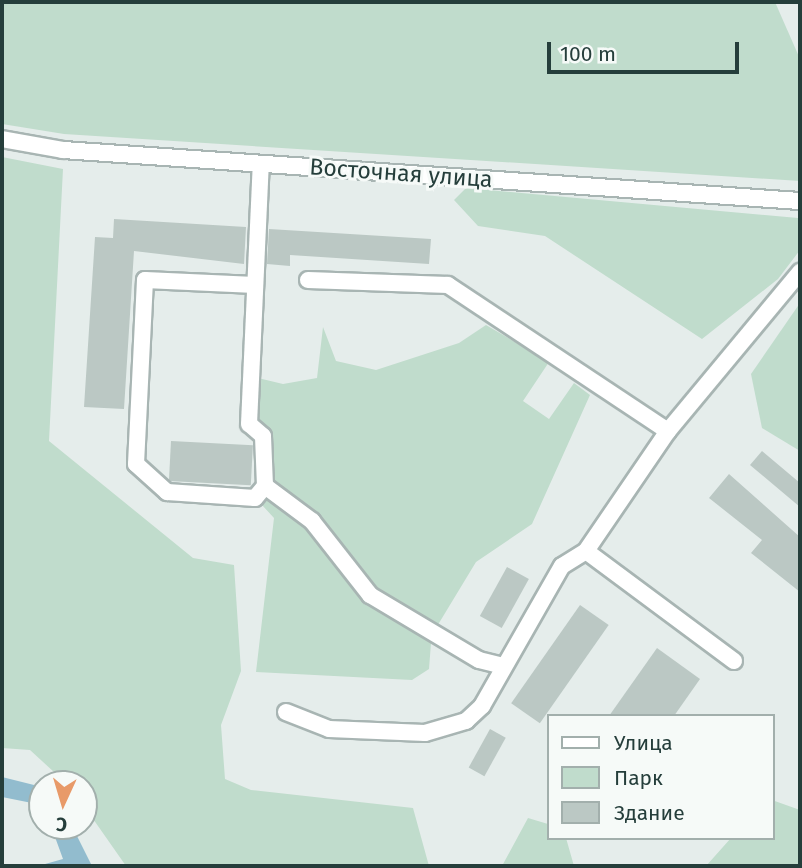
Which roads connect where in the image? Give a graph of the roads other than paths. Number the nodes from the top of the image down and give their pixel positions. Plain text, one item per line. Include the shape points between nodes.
1 (2, 139) edge
2 (261, 164) junction
3 (800, 201) edge
4 (800, 272) edge
5 (308, 280) dead end
6 (255, 285) junction
7 (668, 431) junction
8 (265, 486) junction
9 (586, 551) junction
10 (734, 661) dead end
11 (503, 667) junction
12 (286, 712) dead end

1 - 2 street, Восточная улица
2 - 3 street, Восточная улица
2 - 6 street
4 - 7 street
5 - 7 street via 448,285
6 - 8 street via 249,424 262,436
6 - 8 street via 145,280 136,464 167,492 255,498
7 - 9 street
8 - 11 street via 312,521 370,595 479,660
9 - 10 street
9 - 11 street via 562,566
11 - 12 street via 482,706 466,721 425,733 330,729

